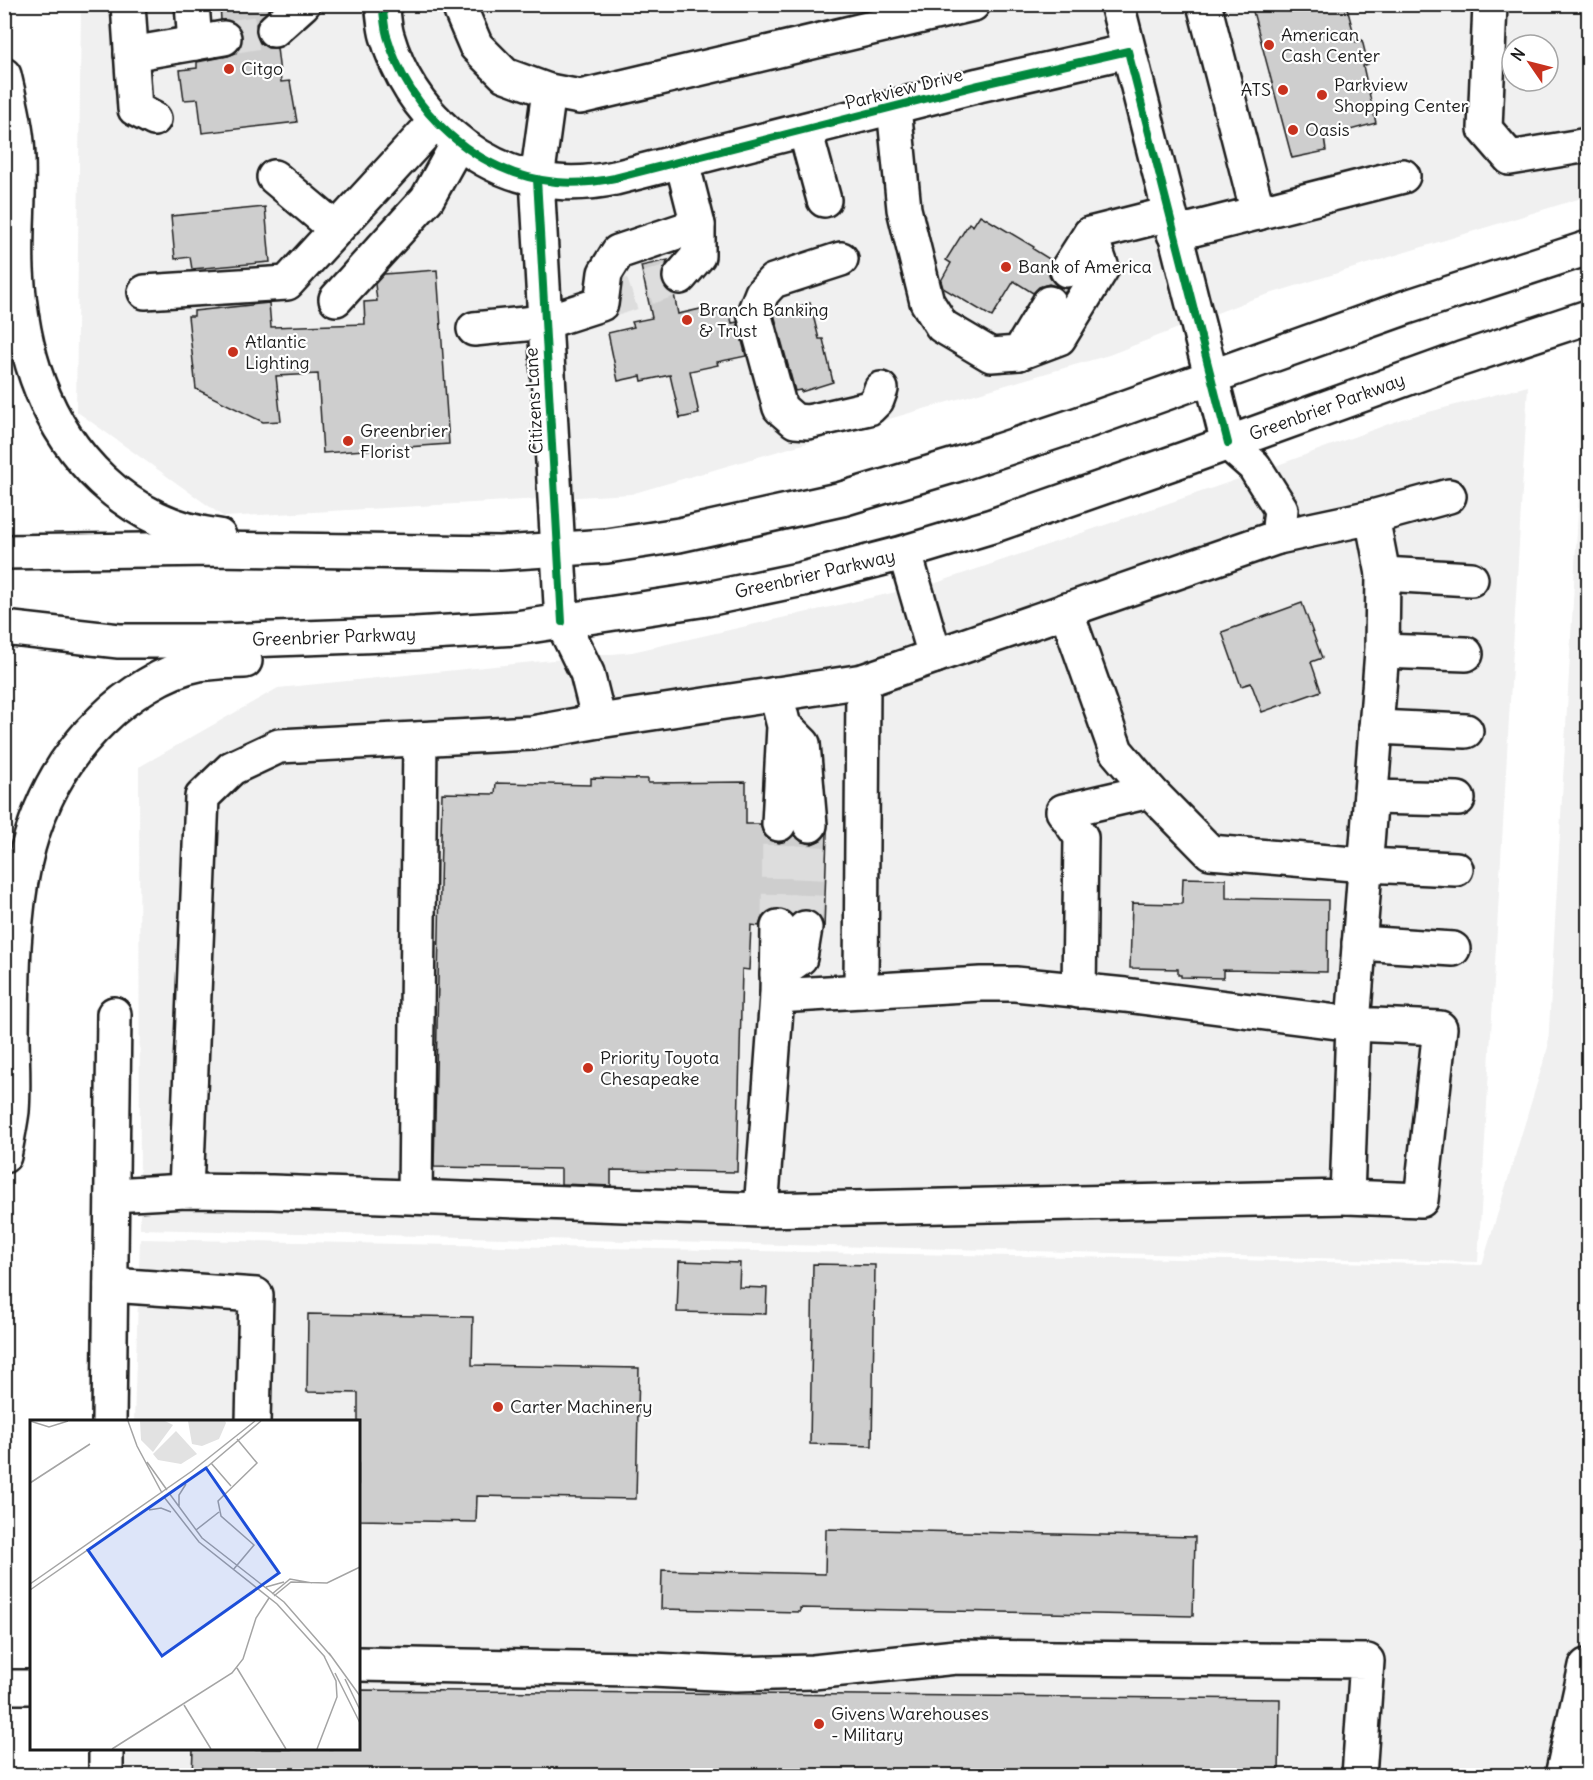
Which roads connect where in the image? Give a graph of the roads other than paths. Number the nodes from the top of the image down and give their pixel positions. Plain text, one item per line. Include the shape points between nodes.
1 (128, 4) edge
2 (192, 4) edge
3 (303, 4) edge
4 (382, 4) edge
5 (461, 4) edge
6 (973, 4) edge
7 (1117, 4) edge
8 (1204, 4) edge
9 (1490, 4) edge
10 (274, 30) tunnel mouth
11 (1128, 51) junction
12 (131, 54) junction
13 (4, 75) edge
14 (549, 91) junction
15 (894, 106) junction
16 (154, 118) dead end
17 (806, 130) junction
18 (447, 132) junction
19 (1588, 144) edge
20 (682, 162) junction
21 (274, 177) dead end
22 (1403, 177) dead end
23 (537, 179) junction
24 (824, 200) dead end
25 (1258, 213) junction
26 (1172, 224) junction
27 (698, 225) junction
28 (336, 229) junction
29 (1090, 234) junction
30 (1588, 248) edge
31 (841, 259) dead end
32 (1067, 270) dead end
33 (680, 277) tunnel mouth
34 (145, 292) dead end
35 (336, 299) dead end
36 (1049, 303) dead end
37 (1588, 317) edge
38 (545, 322) junction
39 (474, 329) dead end
40 (1019, 353) junction
41 (1211, 377) junction
42 (881, 388) dead end
43 (1228, 443) junction
44 (1449, 496) dead end
45 (1372, 517) junction
46 (1278, 537) junction
47 (558, 550) junction
48 (4, 552) edge
49 (399, 553) junction
50 (904, 553) junction
51 (1383, 574) junction
52 (1471, 579) dead end
53 (1066, 610) junction
54 (562, 622) junction
55 (4, 628) edge
56 (356, 636) junction
57 (1382, 651) junction
58 (1466, 654) dead end
59 (935, 656) junction
60 (863, 681) junction
61 (776, 694) junction
62 (599, 721) junction
63 (1376, 727) junction
64 (1466, 731) dead end
65 (420, 739) junction
66 (1150, 791) junction
67 (1371, 797) junction
68 (1458, 799) dead end
69 (784, 824) tunnel mouth
70 (1365, 865) junction
71 (1456, 869) dead end
72 (781, 927) tunnel mouth
73 (1359, 943) junction
74 (1453, 949) dead end
75 (777, 985) junction
76 (861, 991) junction
77 (1079, 991) junction
78 (114, 1014) dead end
79 (1353, 1024) junction
80 (4, 1156) edge
81 (186, 1191) junction
82 (112, 1195) junction
83 (414, 1197) junction
84 (1347, 1197) junction
85 (761, 1210) junction
86 (111, 1285) junction
87 (109, 1420) edge
88 (253, 1420) edge
89 (360, 1664) edge
90 (1588, 1666) edge
91 (4, 1687) edge
92 (30, 1687) edge
93 (106, 1750) edge
94 (106, 1776) edge
95 (1359, 1776) edge
96 (1562, 1776) edge

1 - 12 main road
2 - 12 main road via 209,41
3 - 10 main road
4 - 18 main road, Parkview Drive via 387,35 402,75 427,112
5 - 14 main road via 476,46 506,75
6 - 14 main road via 580,97
7 - 11 main road
8 - 25 main road
9 - 19 main road via 1485,129 1510,158
11 - 15 main road, Parkview Drive
11 - 26 main road
12 - 16 main road via 135,109
13 - 49 main road via 17,142 17,269 31,362 50,411 83,461 134,506 179,528 227,536 306,537
14 - 23 main road, Citizens Lane
15 - 17 main road, Parkview Drive
15 - 40 main road via 904,208 927,302 942,326 991,355
17 - 20 main road, Parkview Drive
17 - 24 main road
18 - 23 main road, Parkview Drive via 494,165
18 - 28 main road
18 - 35 main road via 427,199
20 - 23 main road, Parkview Drive via 595,182
20 - 27 main road
21 - 28 main road
22 - 25 main road
23 - 38 main road, Citizens Lane
25 - 26 main road
26 - 29 main road
26 - 41 main road
27 - 33 main road via 698,256
27 - 38 main road via 618,252 605,273 601,304
28 - 34 main road via 286,283
29 - 32 main road
29 - 40 main road via 1102,268 1059,338
30 - 41 main road
31 - 42 main road via 772,281 762,293 754,313 780,408 795,421 808,422 869,408
36 - 40 main road
37 - 43 main road, Greenbrier Parkway
38 - 39 main road
38 - 47 main road, Citizens Lane
41 - 43 main road
41 - 47 main road via 842,500 679,535
43 - 46 main road via 1254,466 1281,509
43 - 50 main road, Greenbrier Parkway
44 - 45 main road
45 - 46 main road
45 - 51 main road
46 - 53 main road
47 - 49 main road
47 - 54 main road, Citizens Lane
48 - 49 main road via 213,549
50 - 54 main road, Greenbrier Parkway via 707,599
50 - 59 main road
51 - 52 main road
51 - 57 main road
53 - 59 main road
53 - 66 main road via 1116,751
54 - 56 main road, Greenbrier Parkway
54 - 62 main road via 587,673
55 - 56 main road, Greenbrier Parkway via 119,641
56 - 80 main road via 268,661 197,664 167,675 111,710 67,758 36,819 18,897 12,1110
57 - 58 main road
57 - 63 main road
59 - 60 main road
60 - 61 main road
60 - 76 main road
61 - 62 main road
61 - 69 main road via 784,726
62 - 65 main road via 532,733
63 - 64 main road
63 - 67 main road
65 - 81 main road via 279,746 232,768 202,797
65 - 83 main road
66 - 70 main road via 1210,852
66 - 77 main road via 1063,811 1081,837
67 - 68 main road
67 - 70 main road
70 - 71 main road
70 - 73 main road
72 - 75 main road
73 - 74 main road
73 - 79 main road
75 - 76 main road
75 - 85 main road
76 - 77 main road via 1015,984
77 - 79 main road
78 - 82 main road
79 - 84 main road
79 - 84 main road via 1440,1028 1421,1200
81 - 82 main road
81 - 83 main road
82 - 86 main road
83 - 85 main road
84 - 85 main road
86 - 87 main road
86 - 88 main road via 256,1294
89 - 95 main road via 735,1674 813,1672 956,1657 1366,1661
90 - 96 main road
91 - 92 main road
93 - 94 main road

